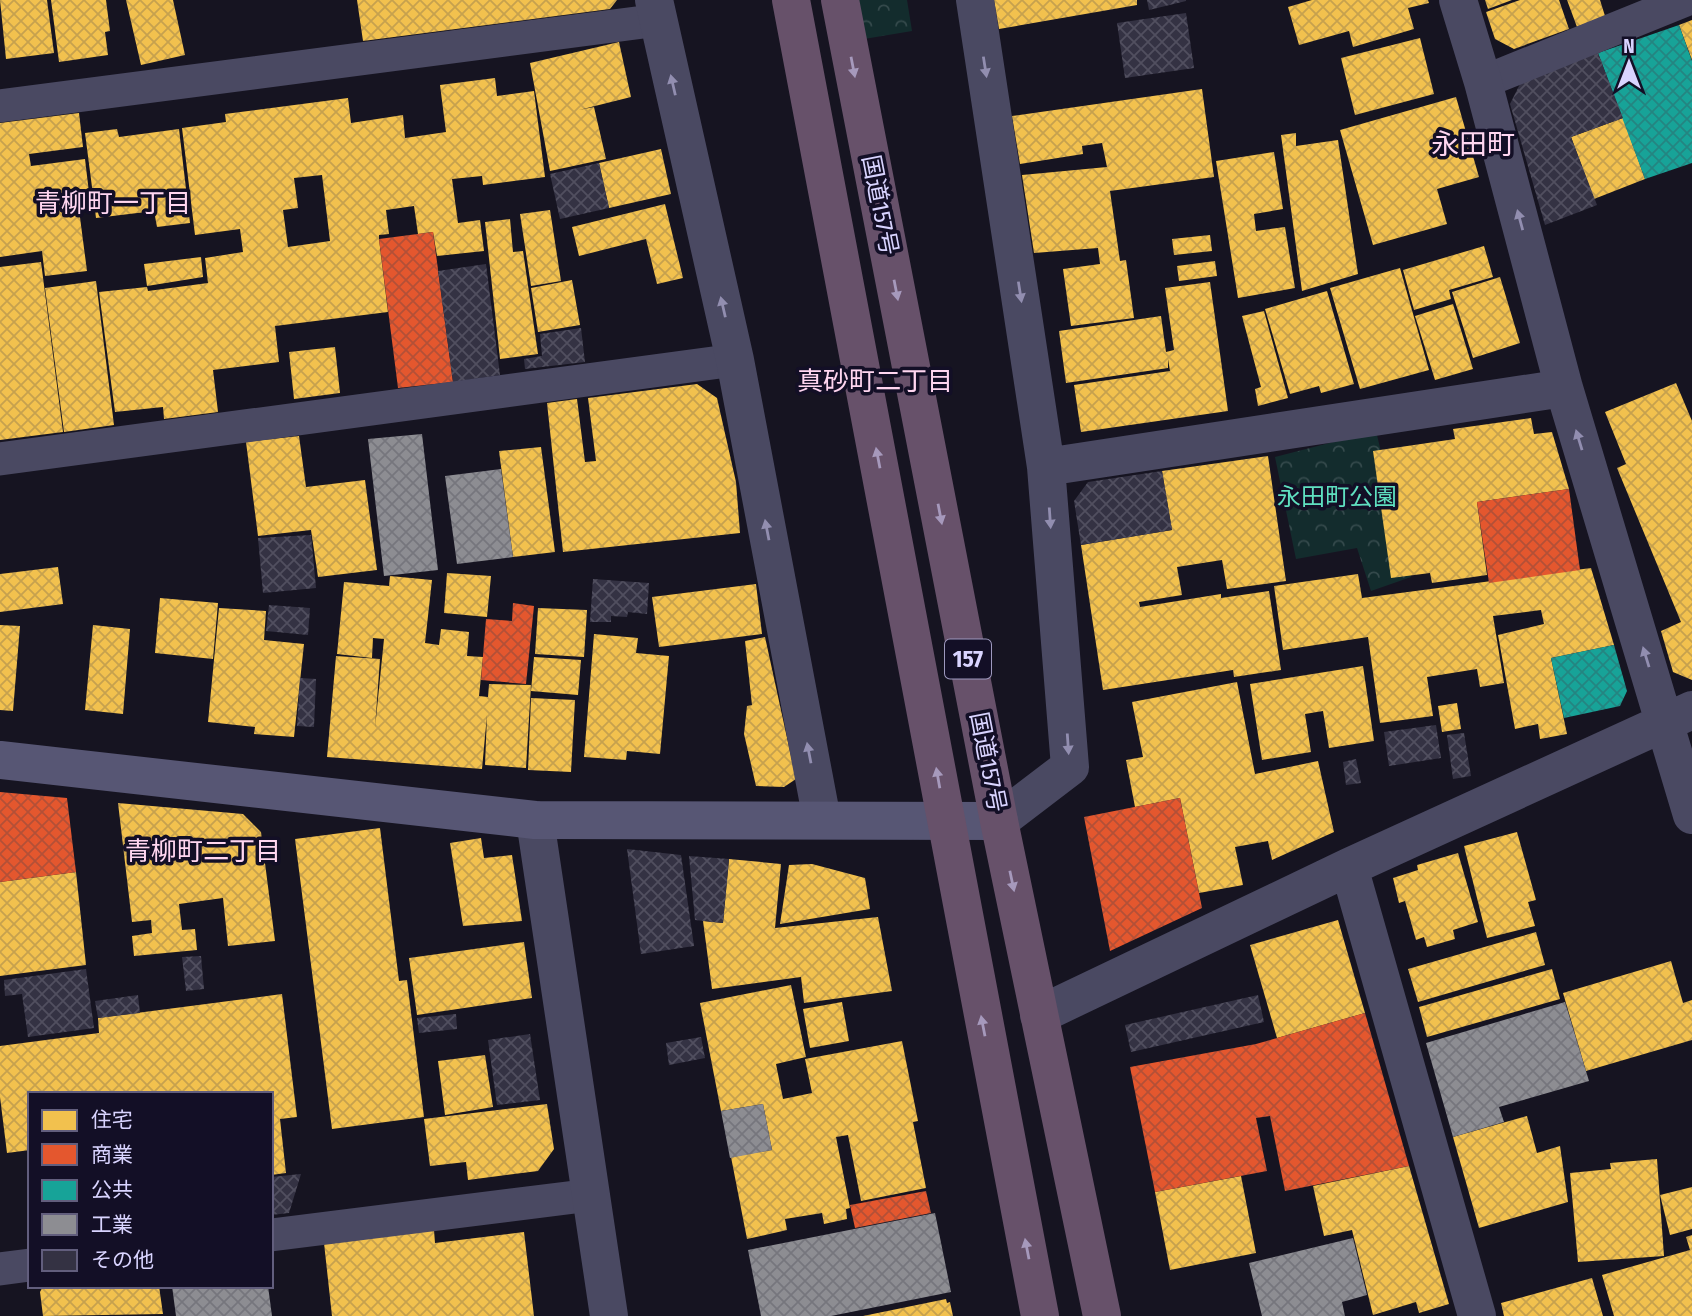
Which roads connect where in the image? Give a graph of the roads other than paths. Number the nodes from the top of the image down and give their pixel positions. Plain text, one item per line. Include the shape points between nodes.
1 (791, 0) edge
2 (840, 0) edge
3 (975, 0) edge
4 (1458, 0) edge
5 (1686, 0) edge
6 (657, 10) edge
7 (1483, 82) junction
8 (0, 106) edge
9 (735, 360) junction
10 (1564, 388) junction
11 (0, 459) edge
12 (1046, 467) junction
13 (1679, 716) edge
14 (0, 760) edge
15 (1692, 816) edge
16 (534, 820) junction
17 (821, 820) junction
18 (946, 821) junction
19 (999, 821) junction
20 (1349, 867) junction
21 (1039, 1015) junction
22 (591, 1195) junction
23 (273, 1235) edge
24 (28, 1265) edge
25 (0, 1269) edge
26 (609, 1316) edge
27 (1040, 1316) edge
28 (1102, 1316) edge
29 (1477, 1316) edge

18 -> 1 highway, 国道157号 / 157
2 -> 19 highway, 国道157号 / 157
3 -> 12 street
4 - 7 street
5 - 7 lane
6 - 8 lane
9 -> 6 street
10 -> 7 street
9 - 11 lane
17 -> 9 street
10 - 12 street
13 -> 10 street
12 -> 19 street via 1070,767
13 - 15 street
13 - 20 street
14 - 16 street
16 - 17 street
16 - 22 street
17 - 18 street
18 - 19 street
27 -> 18 highway, 国道157号 / 157
19 -> 21 highway, 国道157号 / 157
20 - 21 street
20 - 29 street
21 - 28 highway, 国道157号 / 157
22 - 23 lane
22 - 26 street
24 - 25 lane

